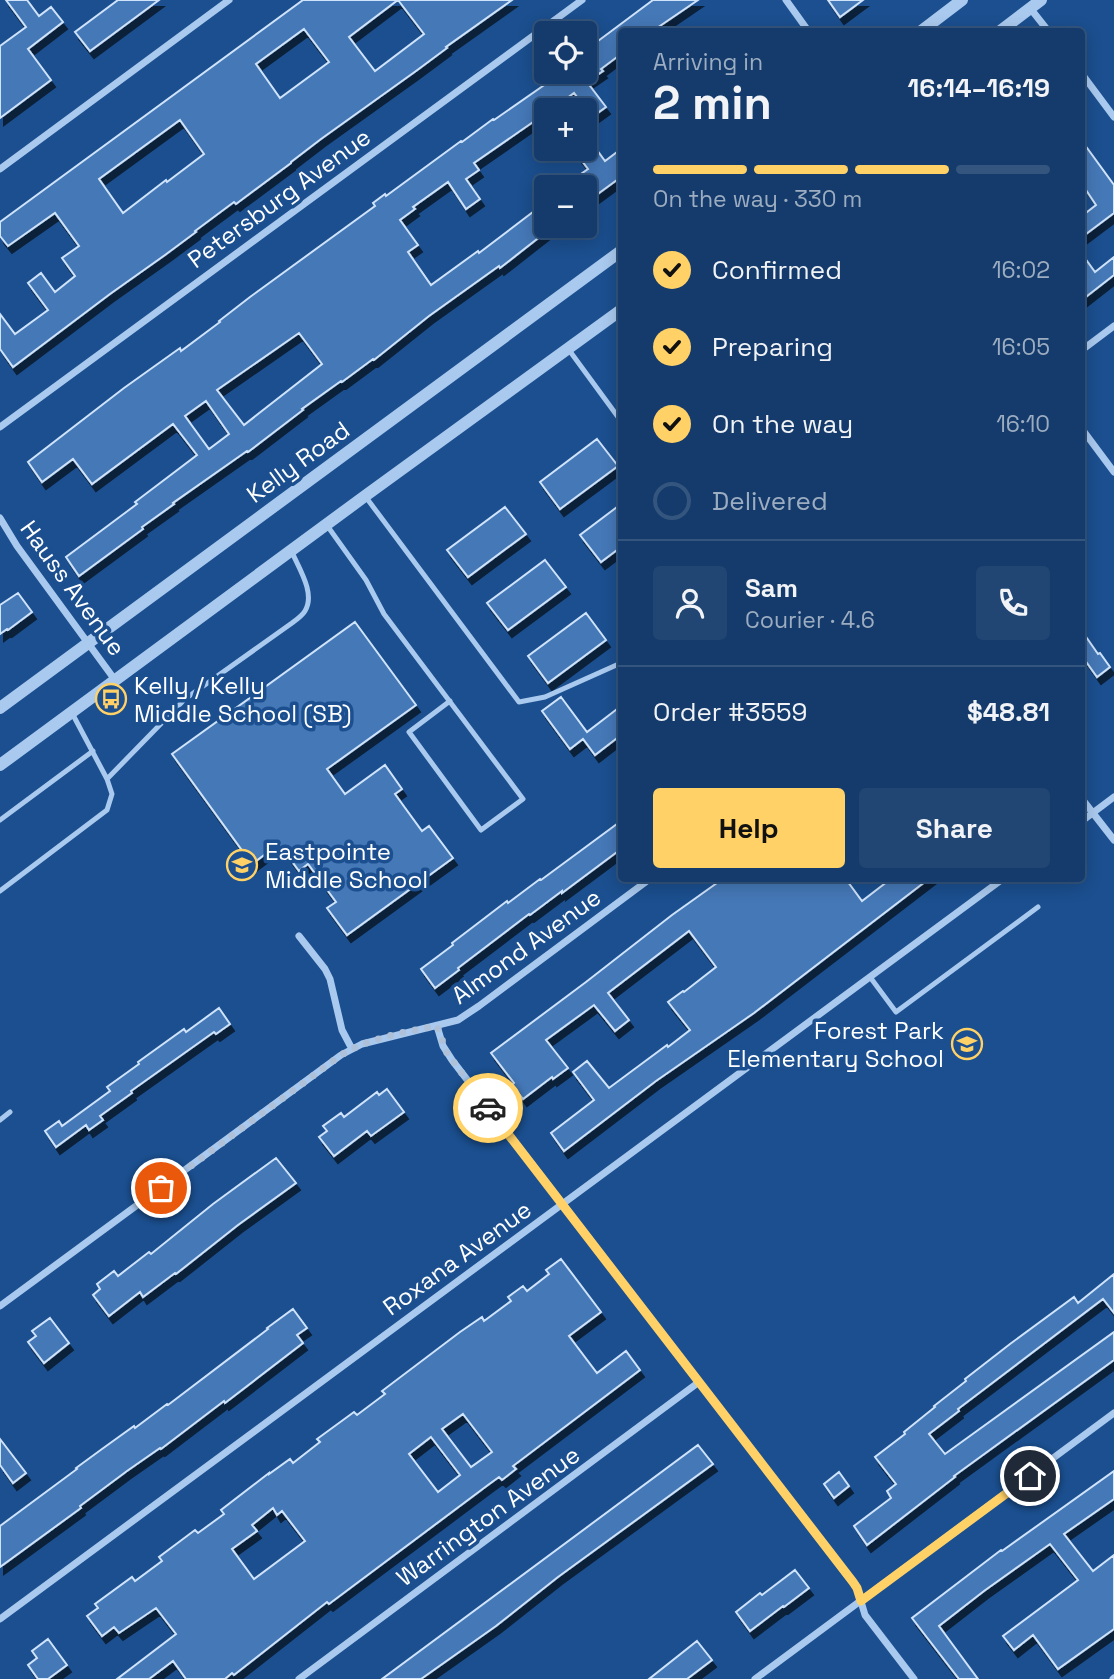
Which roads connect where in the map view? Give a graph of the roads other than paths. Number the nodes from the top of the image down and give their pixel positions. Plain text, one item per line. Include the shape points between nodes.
1 (229, 0) edge
2 (582, 0) edge
3 (786, 0) edge
4 (962, 0) edge
5 (1036, 4) edge
6 (806, 28) edge
7 (925, 28) edge
8 (1004, 28) edge
9 (1047, 28) edge
10 (1085, 78) edge
11 (1114, 117) edge
12 (0, 169) edge
13 (618, 253) edge
14 (618, 312) edge
15 (1114, 326) edge
16 (1085, 348) edge
17 (569, 349) junction
18 (618, 417) edge
19 (0, 427) edge
20 (1085, 433) edge
21 (1114, 472) edge
22 (365, 496) junction
23 (0, 518) edge
24 (326, 524) junction
25 (291, 550) junction
26 (88, 643) junction
27 (618, 664) edge
28 (115, 680) junction
29 (450, 701) junction
30 (0, 708) edge
31 (71, 712) junction
32 (93, 751) junction
33 (0, 765) edge
34 (107, 779) junction
35 (1114, 797) edge
36 (1085, 803) edge
37 (1092, 813) junction
38 (1085, 819) edge
39 (0, 820) edge
40 (1114, 840) edge
41 (646, 882) edge
42 (999, 882) edge
43 (0, 891) edge
44 (1038, 906) dead end
45 (299, 936) dead end
46 (870, 977) junction
47 (437, 1026) junction
48 (352, 1049) junction
49 (10, 1112) dead end
50 (0, 1120) edge
51 (562, 1204) junction
52 (0, 1306) edge
53 (699, 1382) junction
54 (1114, 1413) edge
55 (861, 1601) junction
56 (0, 1619) edge
57 (299, 1679) edge
58 (755, 1679) edge
59 (914, 1679) edge

1 - 12 street
2 - 19 street, Petersburg Avenue
3 - 6 street
4 - 7 street
5 - 8 street
5 - 9 street
10 - 11 street
13 - 26 street, Kelly Road
14 - 17 street
15 - 16 street
17 - 18 lane
17 - 22 street
20 - 21 street
22 - 24 street
22 - 27 lane via 519,702 545,697
23 - 26 street, Hauss Avenue
24 - 25 street
24 - 29 lane via 384,614
25 - 28 street
25 - 34 lane via 307,589 305,612 185,699
26 - 28 street, Hauss Avenue
26 - 30 street, Kelly Road
28 - 31 street
29 - 29 lane via 523,799 481,830 409,732
31 - 32 lane
31 - 33 street
32 - 34 lane
32 - 39 lane
34 - 43 lane via 112,794 107,810
35 - 37 street
36 - 37 street
37 - 38 street
37 - 40 street
41 - 47 street, Almond Avenue via 479,1006 458,1020
42 - 46 street, Roxana Avenue
44 - 46 lane via 896,1012
45 - 48 street via 330,979 342,1030
46 - 51 street, Roxana Avenue
47 - 48 street, Almond Avenue
47 - 51 street via 452,1060
48 - 52 street, Almond Avenue
49 - 50 lane
51 - 53 street
51 - 56 street, Roxana Avenue
53 - 55 street via 853,1582
53 - 57 street, Warrington Avenue
54 - 55 street
55 - 58 street
55 - 59 street via 865,1615

